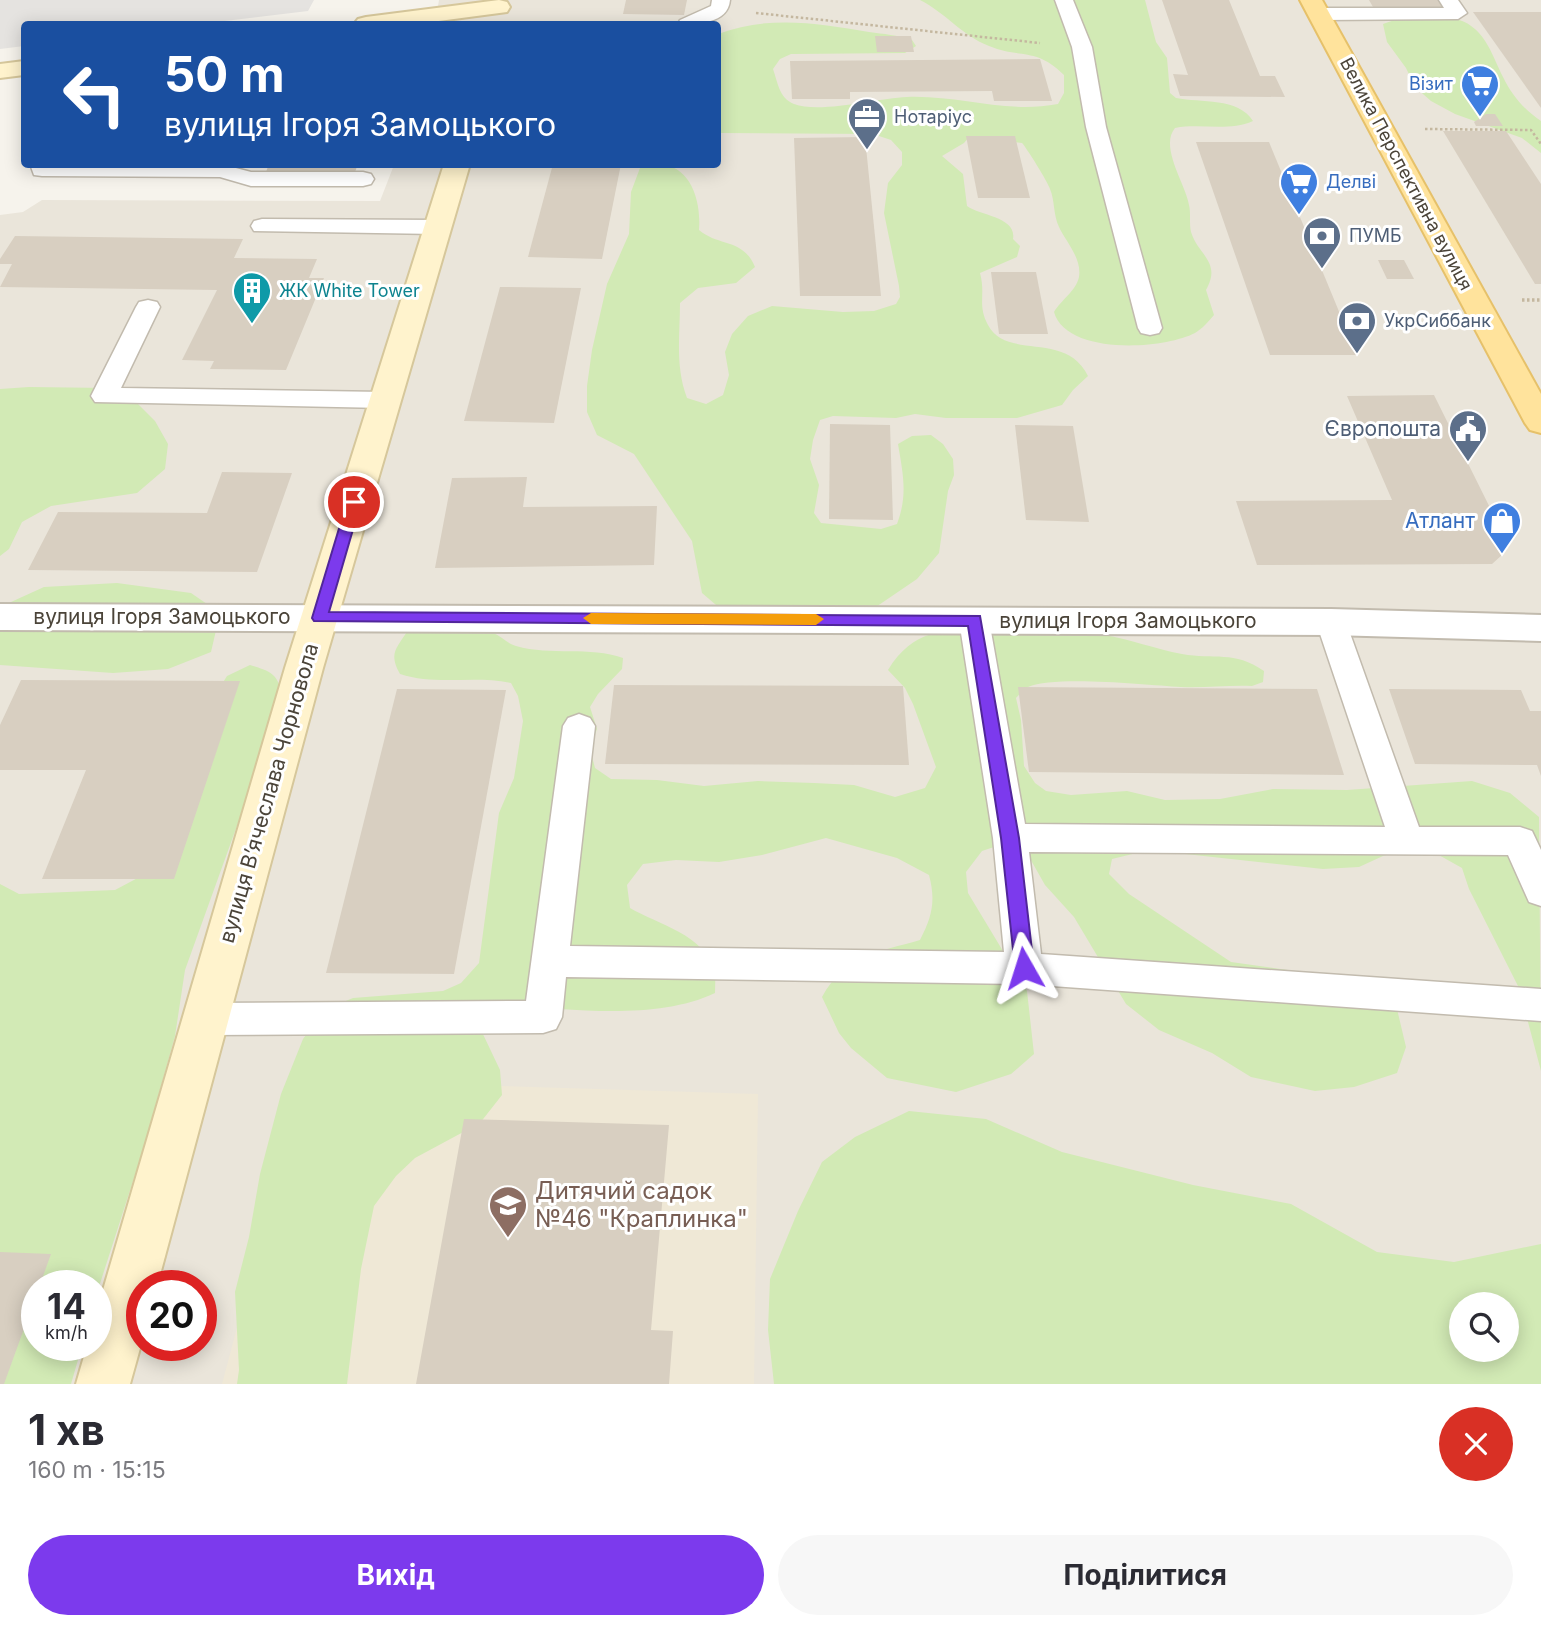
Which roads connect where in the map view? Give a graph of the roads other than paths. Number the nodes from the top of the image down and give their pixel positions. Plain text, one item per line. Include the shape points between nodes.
1 (1064, 0) edge
2 (1448, 0) edge
3 (721, 5) edge
4 (1315, 7) edge
5 (499, 11) edge
6 (397, 21) edge
7 (692, 21) edge
8 (21, 68) edge
9 (0, 71) edge
10 (42, 168) edge
11 (221, 168) edge
12 (456, 168) edge
13 (363, 179) dead end
14 (262, 226) dead end
15 (437, 228) junction
16 (148, 307) dead end
17 (1150, 328) dead end
18 (384, 400) junction
19 (1538, 412) edge
20 (0, 617) edge
21 (319, 618) junction
22 (974, 620) junction
23 (1331, 622) junction
24 (1541, 628) edge
25 (579, 726) dead end
26 (1010, 838) junction
27 (1406, 840) junction
28 (1541, 892) edge
29 (550, 961) junction
30 (1024, 968) junction
31 (1541, 1005) edge
32 (205, 1019) junction
33 (103, 1384) edge

1 - 17 lane via 1082,47 1096,127
2 - 4 lane via 1458,13
3 - 7 lane
4 - 19 main road, Велика Перспективна вулиця
5 - 6 street
8 - 9 street
10 - 11 lane
11 - 13 lane via 251,179
12 - 15 street, вулиця Вʼячеслава Чорновола
14 - 15 lane
15 - 18 street, вулиця Вʼячеслава Чорновола
16 - 18 lane via 104,396
18 - 21 street, вулиця Вʼячеслава Чорновола
20 - 21 street, вулиця Ігоря Замоцького
21 - 22 street, вулиця Ігоря Замоцького
21 - 32 street, вулиця Вʼячеслава Чорновола
22 - 23 street, вулиця Ігоря Замоцького
22 - 26 lane
23 - 24 street, вулиця Ігоря Замоцького
23 - 27 lane
25 - 29 lane
26 - 27 lane
26 - 30 lane
27 - 28 lane via 1520,841
29 - 30 lane
29 - 32 lane via 543,1017
30 - 31 lane
32 - 33 street, вулиця Вʼячеслава Чорновола

